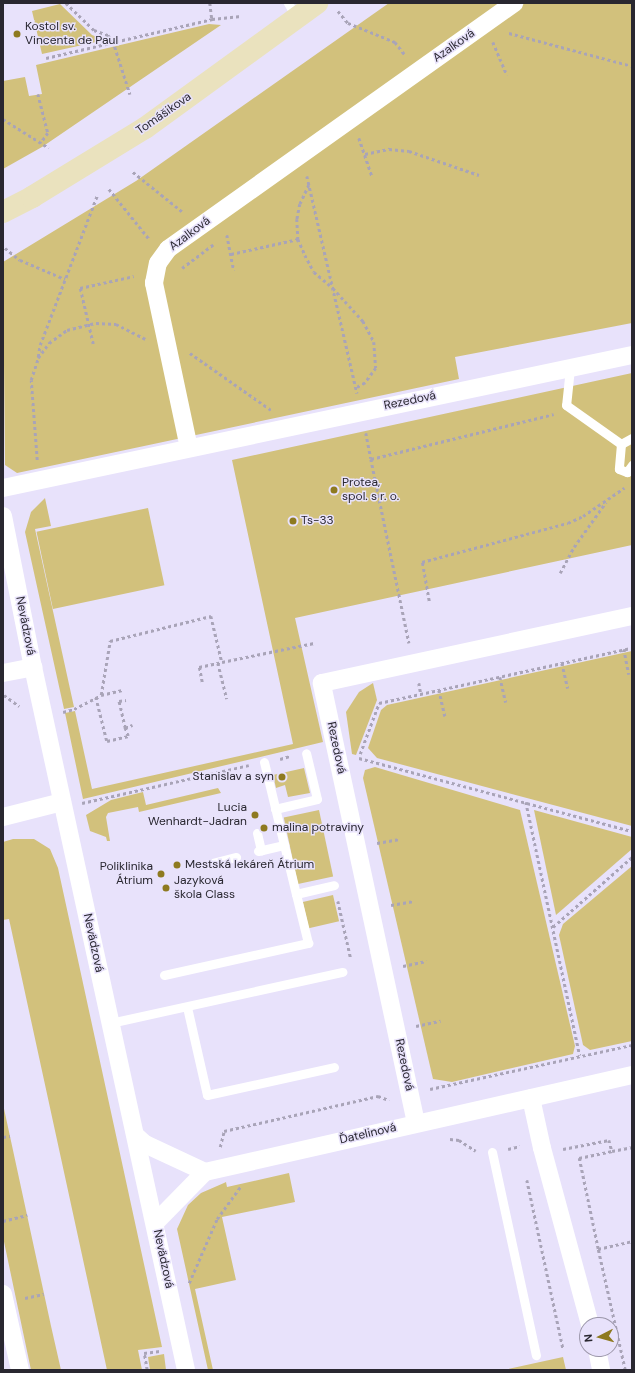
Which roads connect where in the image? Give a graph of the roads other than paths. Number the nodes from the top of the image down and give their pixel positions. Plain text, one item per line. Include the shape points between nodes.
1 (514, 3) edge
2 (326, 6) edge
3 (292, 11) edge
4 (3, 212) edge
5 (632, 355) edge
6 (570, 368) junction
7 (632, 438) edge
8 (621, 444) junction
9 (189, 448) junction
10 (632, 465) edge
11 (3, 488) edge
12 (3, 516) edge
13 (632, 616) edge
14 (33, 666) junction
15 (3, 673) edge
16 (306, 753) road end
17 (264, 762) road end
18 (71, 803) junction
19 (275, 809) junction
20 (3, 817) edge
21 (256, 833) dead end
22 (284, 845) junction
23 (236, 857) dead end
24 (208, 864) dead end
25 (334, 885) road end
26 (296, 894) junction
27 (342, 972) dead end
28 (164, 976) dead end
29 (187, 1007) junction
30 (110, 1023) junction
31 (334, 1067) dead end
32 (632, 1075) edge
33 (531, 1098) junction
34 (416, 1123) junction
35 (136, 1136) junction
36 (492, 1152) dead end
37 (206, 1172) junction
38 (155, 1223) junction
39 (11, 1297) edge
40 (588, 1317) edge
41 (536, 1355) dead end
42 (598, 1357) edge
43 (20, 1370) edge
44 (186, 1370) edge
45 (601, 1370) edge

1 - 9 street, Azalková via 168,249 154,283
2 - 3 main road, Tomášikova
3 - 4 main road, Tomášikova via 133,136
5 - 6 street, Rezedová
6 - 8 lane via 566,405
6 - 9 street, Rezedová
7 - 8 lane
8 - 10 lane via 619,469 627,472
9 - 11 street
12 - 14 street, Nevädzová
13 - 34 street, Rezedová via 322,683
14 - 15 street
14 - 18 street, Nevädzová
16 - 19 lane via 317,799
17 - 19 lane
18 - 20 street
18 - 30 street, Nevädzová
19 - 22 lane
21 - 22 lane via 259,851
22 - 26 lane
23 - 24 lane
25 - 26 lane
26 - 28 lane via 308,943
27 - 29 lane
29 - 30 lane
29 - 31 lane via 207,1095
30 - 35 street, Nevädzová
32 - 33 street, Ďatelinová
33 - 34 street, Ďatelinová
33 - 40 street
34 - 37 street, Ďatelinová
35 - 37 street via 145,1144
35 - 38 street, Nevädzová
36 - 41 lane
37 - 38 street
38 - 44 street, Nevädzová
39 - 43 street
42 - 45 street

